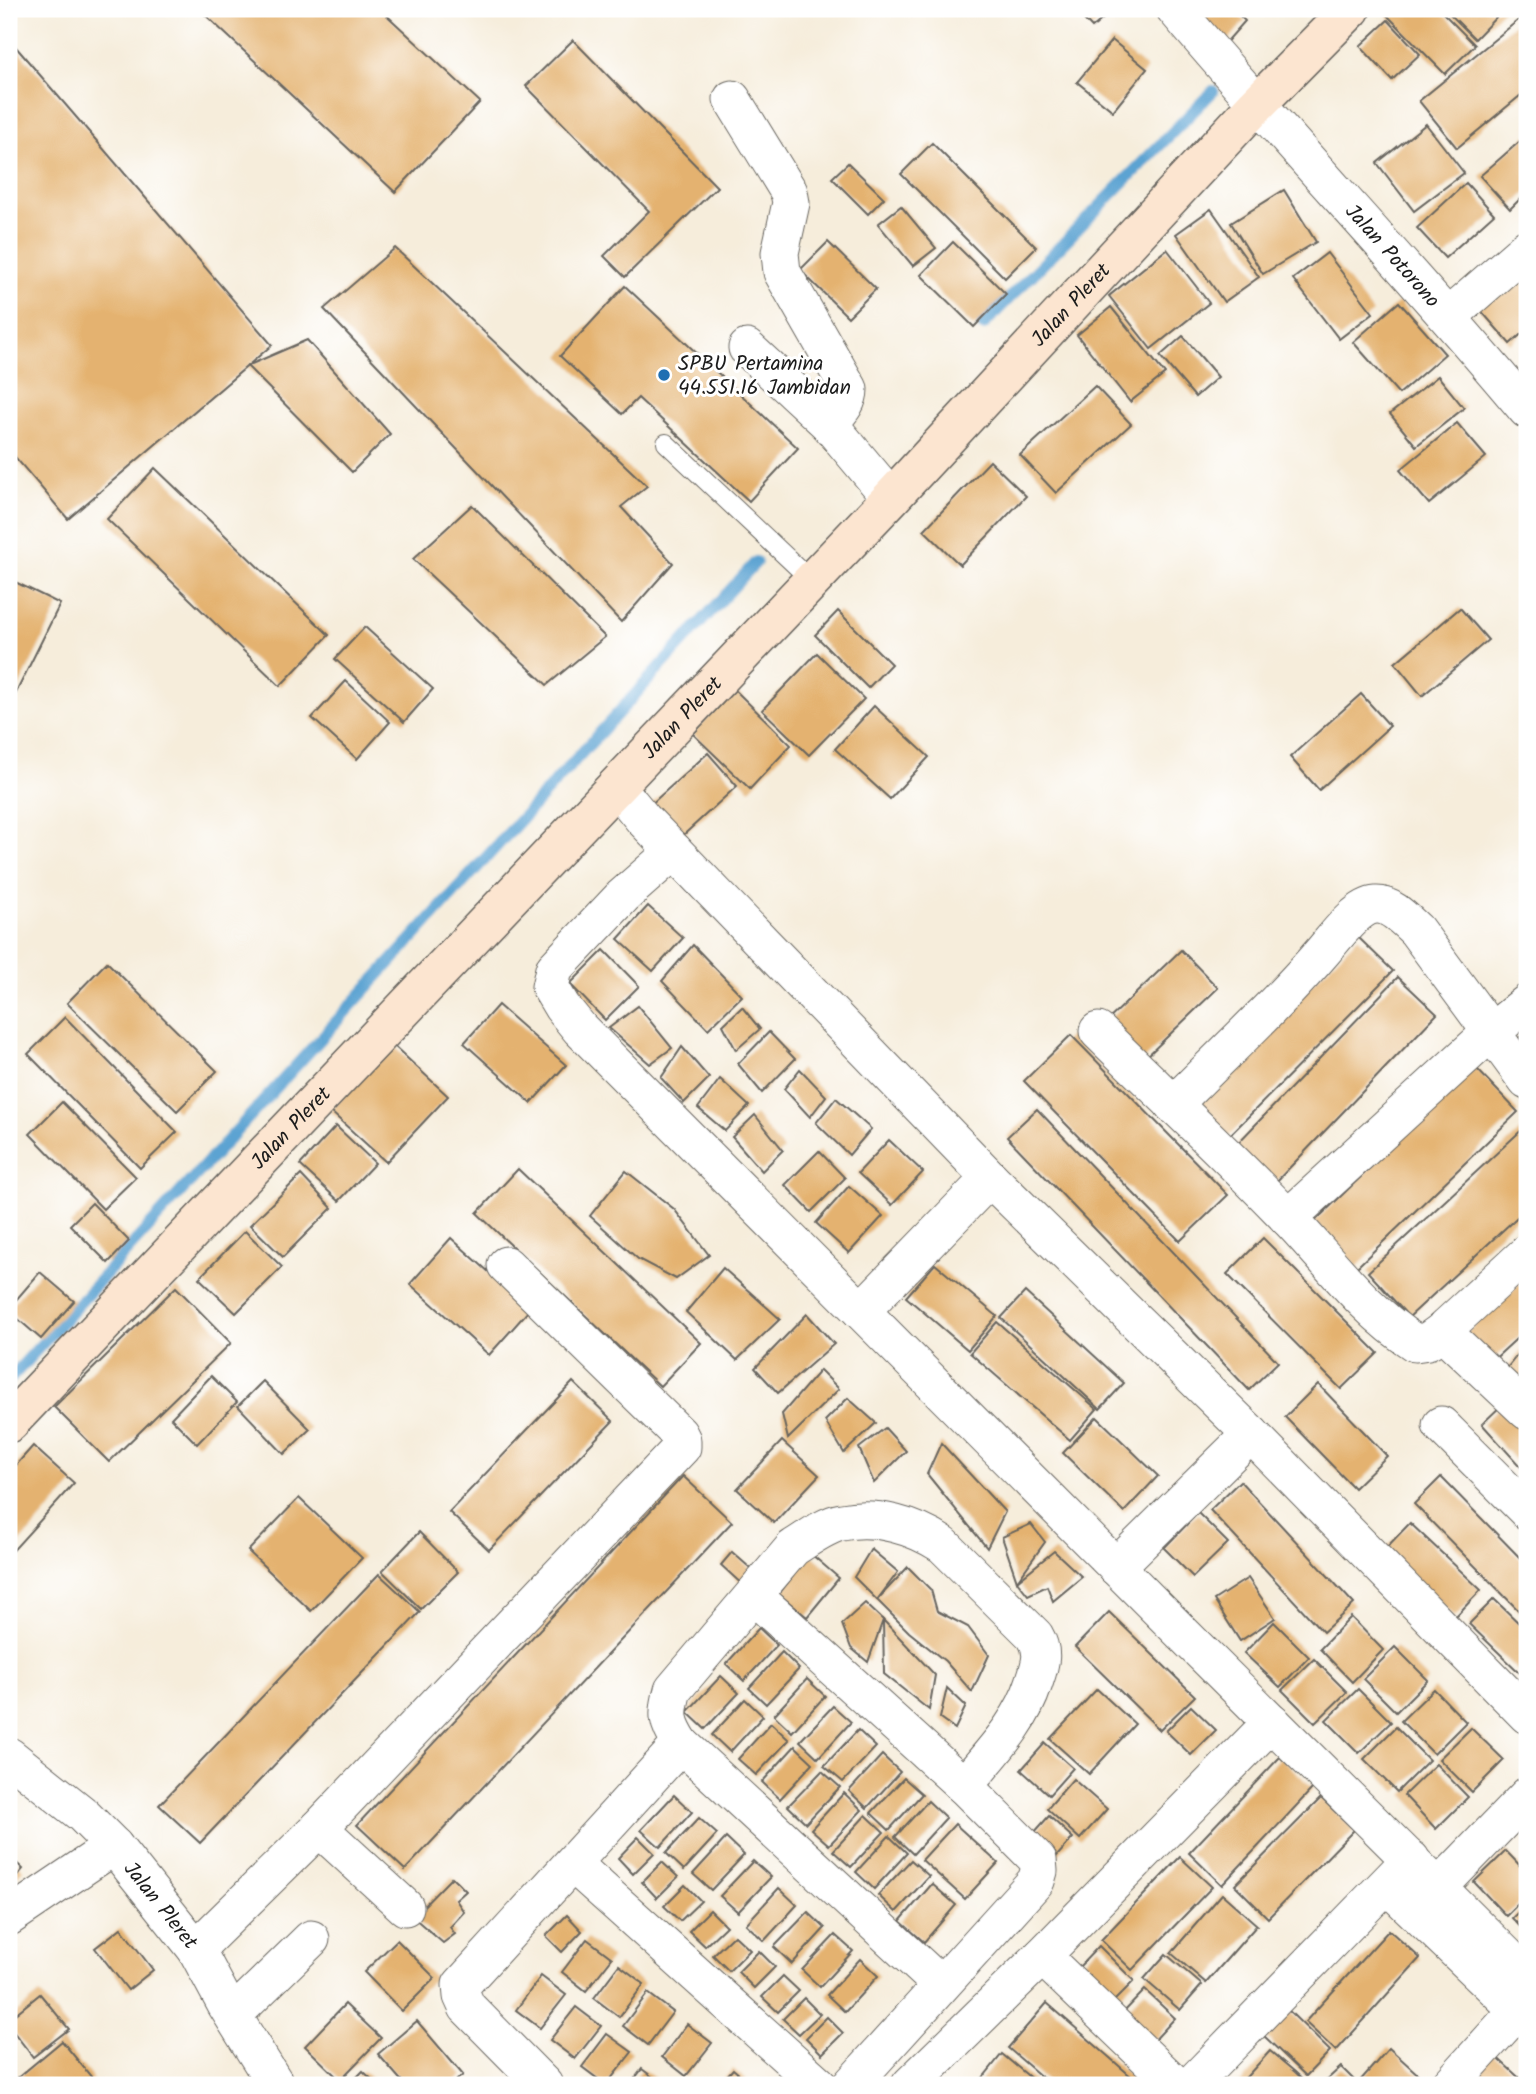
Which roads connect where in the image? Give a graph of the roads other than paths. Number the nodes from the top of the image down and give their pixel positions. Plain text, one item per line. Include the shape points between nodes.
1 (1175, 9) edge
2 (1351, 9) edge
3 (732, 99) dead end
4 (1256, 105) junction
5 (1527, 248) edge
6 (1449, 316) junction
7 (747, 348) dead end
8 (1527, 410) edge
9 (829, 424) junction
10 (666, 443) dead end
11 (891, 498) junction
12 (812, 581) junction
13 (616, 786) junction
14 (674, 851) junction
15 (1527, 1003) edge
16 (1098, 1031) dead end
17 (1490, 1033) junction
18 (1527, 1081) edge
19 (1172, 1105) junction
20 (990, 1178) junction
21 (1288, 1218) junction
22 (1527, 1253) edge
23 (506, 1265) dead end
24 (861, 1311) junction
25 (1442, 1331) junction
26 (1527, 1411) edge
27 (9, 1423) edge
28 (1441, 1425) dead end
29 (1251, 1434) junction
30 (1527, 1511) edge
31 (1116, 1567) junction
32 (754, 1596) junction
33 (1527, 1714) edge
34 (1272, 1722) junction
35 (681, 1744) junction
36 (9, 1756) edge
37 (964, 1786) junction
38 (1527, 1796) edge
39 (319, 1828) junction
40 (114, 1846) junction
41 (573, 1864) junction
42 (1399, 1872) junction
43 (1438, 1888) junction
44 (405, 1907) dead end
45 (9, 1917) edge
46 (311, 1939) dead end
47 (196, 1949) junction
48 (1042, 1956) junction
49 (1527, 1976) edge
50 (941, 1985) junction
51 (1522, 2014) edge
52 (233, 2015) junction
53 (276, 2085) edge
54 (544, 2085) edge
55 (819, 2085) edge
56 (851, 2085) edge
57 (910, 2085) edge
58 (1176, 2085) edge
59 (1191, 2085) edge
60 (1450, 2085) edge

1 - 4 street, Jalan Potorono
2 - 4 main road, Jalan Pleret
3 - 9 street via 789,192 791,203 780,254 782,272 849,389 849,398
4 - 6 street, Jalan Potorono
4 - 11 main road, Jalan Pleret
5 - 6 street
6 - 8 street, Jalan Potorono
7 - 9 street
9 - 11 street
10 - 12 lane
11 - 12 main road, Jalan Pleret
12 - 13 main road, Jalan Pleret
13 - 14 street
13 - 27 main road, Jalan Pleret
14 - 20 street
14 - 24 street via 623,896 554,969 550,987 580,1029
15 - 17 street
16 - 19 street
17 - 18 street
17 - 19 street via 1416,930 1394,911 1377,905 1364,909 1342,930
17 - 21 street
19 - 21 street
20 - 24 street
20 - 29 street
21 - 25 street via 1401,1334 1415,1343
22 - 25 street
23 - 39 street via 679,1434 682,1447
24 - 31 street
25 - 26 street
28 - 30 street
29 - 31 street
29 - 33 street
31 - 34 street
32 - 35 street via 673,1690 670,1726
32 - 37 street
32 - 37 street via 793,1548 841,1522 882,1521 928,1535 943,1545 1042,1647 1027,1704 1015,1726
34 - 42 street
34 - 48 street
35 - 41 street
35 - 50 street
36 - 40 street, Jalan Pleret
37 - 50 street via 1038,1860 1039,1871 1036,1881
38 - 43 street
39 - 44 street
39 - 47 street
40 - 45 street
40 - 47 street, Jalan Pleret
41 - 54 street via 461,1985 467,2007
41 - 55 street
42 - 43 street
42 - 51 street
42 - 59 street
43 - 49 street
46 - 52 street
47 - 52 street, Jalan Pleret
48 - 57 street
48 - 58 street
50 - 56 street
51 - 60 street
52 - 53 street, Jalan Pleret

